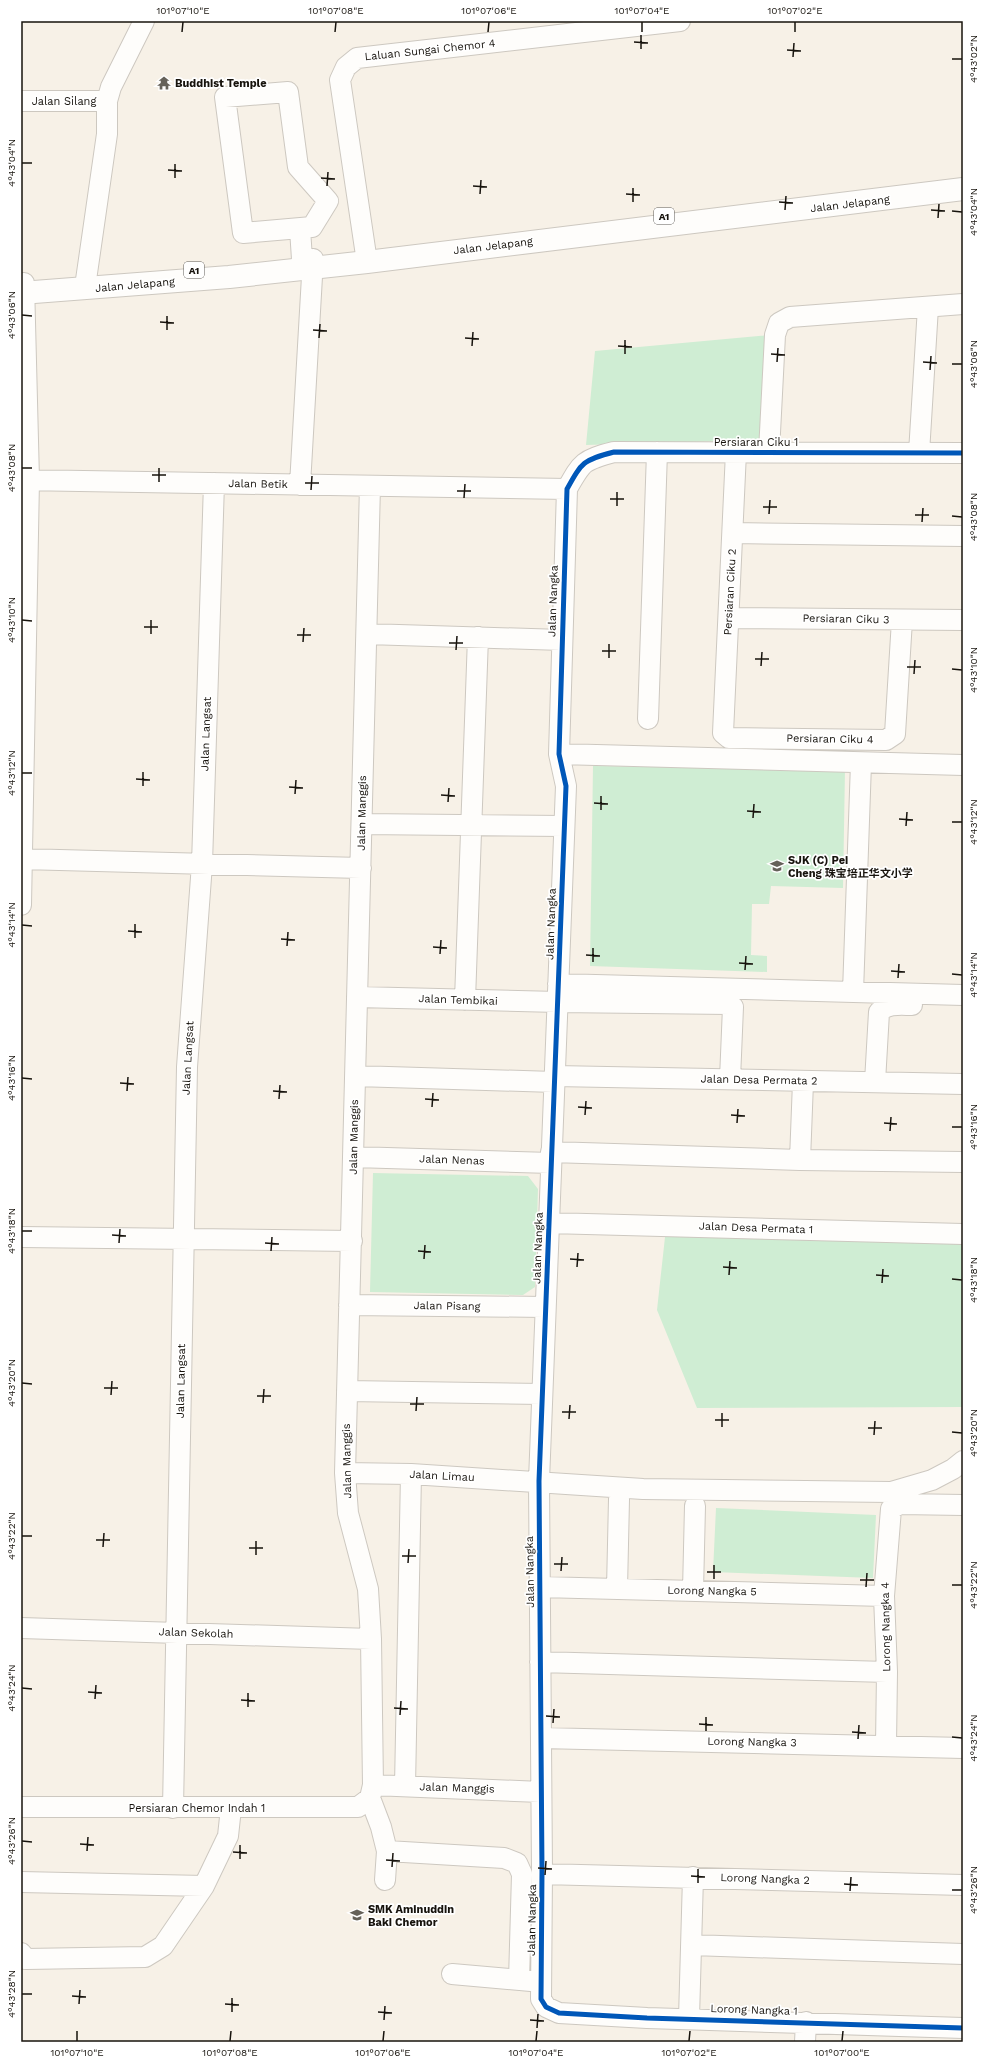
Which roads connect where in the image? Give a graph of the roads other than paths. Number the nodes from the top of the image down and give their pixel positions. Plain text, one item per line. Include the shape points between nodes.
1 (144, 21) edge
2 (680, 21) edge
3 (631, 24) edge
4 (21, 101) edge
5 (107, 101) junction
6 (963, 180) edge
7 (963, 189) edge
8 (300, 229) junction
9 (366, 257) junction
10 (307, 264) junction
11 (86, 280) junction
12 (22, 288) edge
13 (963, 304) edge
14 (928, 307) junction
15 (657, 452) junction
16 (736, 452) junction
17 (769, 452) junction
18 (920, 453) junction
19 (963, 453) edge
20 (25, 480) edge
21 (214, 483) junction
22 (300, 485) junction
23 (370, 486) junction
24 (566, 489) junction
25 (733, 533) junction
26 (963, 536) edge
27 (24, 582) edge
28 (729, 618) junction
29 (902, 620) junction
30 (963, 620) edge
31 (367, 634) junction
32 (478, 637) junction
33 (562, 640) junction
34 (23, 672) edge
35 (648, 719) dead end
36 (723, 733) joint
37 (559, 754) junction
38 (861, 763) junction
39 (963, 765) edge
40 (362, 824) junction
41 (471, 825) junction
42 (564, 826) junction
43 (22, 859) edge
44 (202, 864) junction
45 (361, 868) junction
46 (21, 905) edge
47 (853, 992) junction
48 (558, 993) junction
49 (963, 995) edge
50 (358, 997) junction
51 (464, 1000) junction
52 (963, 1007) edge
53 (356, 1076) junction
54 (554, 1079) junction
55 (730, 1080) junction
56 (803, 1082) junction
57 (875, 1082) junction
58 (963, 1084) edge
59 (354, 1157) junction
60 (551, 1158) junction
61 (800, 1160) junction
62 (963, 1162) edge
63 (549, 1223) junction
64 (963, 1234) edge
65 (21, 1237) edge
66 (184, 1239) junction
67 (352, 1241) junction
68 (348, 1305) junction
69 (545, 1307) junction
70 (347, 1391) junction
71 (542, 1394) junction
72 (963, 1461) edge
73 (345, 1473) junction
74 (411, 1474) junction
75 (538, 1481) junction
76 (619, 1499) dead end
77 (963, 1505) edge
78 (694, 1506) dead end
79 (540, 1587) junction
80 (617, 1589) junction
81 (693, 1591) junction
82 (884, 1596) junction
83 (21, 1628) edge
84 (176, 1633) junction
85 (371, 1639) junction
86 (540, 1662) junction
87 (887, 1672) junction
88 (541, 1738) junction
89 (886, 1745) junction
90 (963, 1748) edge
91 (405, 1786) junction
92 (371, 1792) junction
93 (541, 1792) junction
94 (21, 1808) edge
95 (173, 1808) junction
96 (231, 1808) junction
97 (387, 1851) junction
98 (542, 1874) junction
99 (693, 1877) junction
100 (385, 1880) dead end
101 (21, 1882) edge
102 (963, 1885) edge
103 (204, 1886) junction
104 (692, 1945) junction
105 (963, 1954) edge
106 (24, 1956) edge
107 (452, 1974) dead end
108 (519, 1980) junction
109 (541, 1982) junction
110 (546, 2007) joint
111 (689, 2018) junction
112 (806, 2022) junction
113 (963, 2028) edge
114 (805, 2042) edge

1 - 5 street via 111,87
2 - 3 street, Laluan Sungai Chemor 4
3 - 9 street, Laluan Sungai Chemor 4 via 357,58 346,68 340,80
4 - 5 street, Jalan Silang
5 - 11 street via 107,134
6 - 9 main road, Jalan Jelapang / A1
7 - 9 main road, Jalan Jelapang / A1
8 - 8 street via 244,233 225,97 288,92 298,167 328,201 312,227
8 - 10 street
9 - 10 main road, Jalan Jelapang / A1
10 - 11 main road, Jalan Jelapang / A1
10 - 12 main road, Jalan Jelapang / A1 via 138,285
10 - 22 street
11 - 12 main road, Jalan Jelapang / A1
12 - 20 street
13 - 14 street
14 - 17 street via 790,317 779,323 775,335
14 - 18 street
15 - 16 street, Persiaran Ciku 1
15 - 24 street, Persiaran Ciku 1 via 614,452 591,458 579,466
15 - 35 street
16 - 17 street, Persiaran Ciku 1
16 - 25 street, Persiaran Ciku 2
17 - 18 street, Persiaran Ciku 1
18 - 19 street, Persiaran Ciku 1
20 - 21 street, Jalan Betik
20 - 27 street
21 - 22 street, Jalan Betik
21 - 44 street, Jalan Langsat
22 - 23 street, Jalan Betik
23 - 24 street, Jalan Betik
23 - 31 street, Jalan Manggis
24 - 33 street, Jalan Nangka
25 - 26 street
25 - 28 street, Persiaran Ciku 2
27 - 34 street
28 - 29 street, Persiaran Ciku 3
28 - 36 street, Persiaran Ciku 2
29 - 30 street, Persiaran Ciku 3
29 - 36 street, Persiaran Ciku 4 via 895,734 886,740 729,738
31 - 32 street
31 - 40 street, Jalan Manggis
32 - 33 street
32 - 41 street
33 - 37 street, Jalan Nangka
34 - 43 street
37 - 38 street
37 - 42 street, Jalan Nangka via 566,786
38 - 39 street
38 - 47 street
40 - 41 street
40 - 45 street, Jalan Manggis
41 - 42 street
41 - 51 street
42 - 48 street, Jalan Nangka
43 - 44 street
43 - 46 street
44 - 45 street
44 - 66 street, Jalan Langsat via 186,1067
45 - 50 street, Jalan Manggis
47 - 48 street
47 - 49 street
48 - 51 street, Jalan Tembikai
48 - 54 street, Jalan Nangka
48 - 55 street via 729,1004 732,1007
50 - 51 street, Jalan Tembikai
50 - 53 street, Jalan Manggis
52 - 57 street via 892,1005 883,1008 877,1017
53 - 54 street, Jalan Desa Permata 2
53 - 59 street, Jalan Manggis
54 - 55 street, Jalan Desa Permata 2
54 - 60 street, Jalan Nangka
55 - 56 street, Jalan Desa Permata 2
56 - 57 street, Jalan Desa Permata 2
56 - 61 street
57 - 58 street, Jalan Desa Permata 2
59 - 60 street, Jalan Nenas
59 - 67 street, Jalan Manggis
60 - 61 street, Jalan Nenas
60 - 63 street, Jalan Nangka
61 - 62 street, Jalan Nenas
63 - 64 street, Jalan Desa Permata 1
63 - 69 street, Jalan Nangka
65 - 66 street
66 - 67 street
66 - 84 street, Jalan Langsat
67 - 68 street, Jalan Manggis
68 - 69 street, Jalan Pisang
68 - 70 street, Jalan Manggis
69 - 71 street, Jalan Nangka
70 - 71 street
70 - 73 street, Jalan Manggis
71 - 75 street, Jalan Nangka
72 - 75 street, Jalan Limau via 932,1480 891,1492 643,1489
73 - 74 street, Jalan Limau
73 - 85 street, Jalan Manggis via 348,1513 368,1590
74 - 75 street, Jalan Limau
74 - 91 street
75 - 79 street, Jalan Nangka
76 - 80 street
77 - 82 street, Lorong Nangka 4 via 900,1504 891,1509
78 - 81 street
79 - 80 street, Lorong Nangka 5
79 - 86 street, Jalan Nangka
80 - 81 street, Lorong Nangka 5
81 - 82 street, Lorong Nangka 5
82 - 87 street, Lorong Nangka 4
83 - 84 street, Jalan Sekolah
84 - 85 street, Jalan Sekolah
84 - 95 street, Jalan Langsat
85 - 92 street, Jalan Manggis
86 - 87 street
86 - 88 street, Jalan Nangka
87 - 89 street, Lorong Nangka 4
88 - 89 street, Lorong Nangka 3
88 - 93 street, Jalan Nangka
89 - 90 street, Lorong Nangka 3
91 - 92 street, Jalan Manggis
91 - 93 street, Jalan Manggis
92 - 96 street, Persiaran Chemor Indah 1 via 358,1807
92 - 97 street
93 - 98 street, Jalan Nangka
94 - 95 street, Persiaran Chemor Indah 1
95 - 96 street, Persiaran Chemor Indah 1
96 - 103 street via 228,1836
97 - 100 street
97 - 108 street via 504,1858 517,1863 522,1874
98 - 99 street, Lorong Nangka 2
98 - 109 street, Jalan Nangka
99 - 102 street, Lorong Nangka 2
99 - 104 street
101 - 103 street
103 - 106 street via 163,1946 145,1957
104 - 105 street
104 - 111 street
107 - 108 street
108 - 109 street
109 - 110 street, Jalan Nangka via 541,1999
110 - 111 street, Lorong Nangka 1 via 559,2013
111 - 112 street, Lorong Nangka 1
112 - 113 street, Lorong Nangka 1
112 - 114 street

